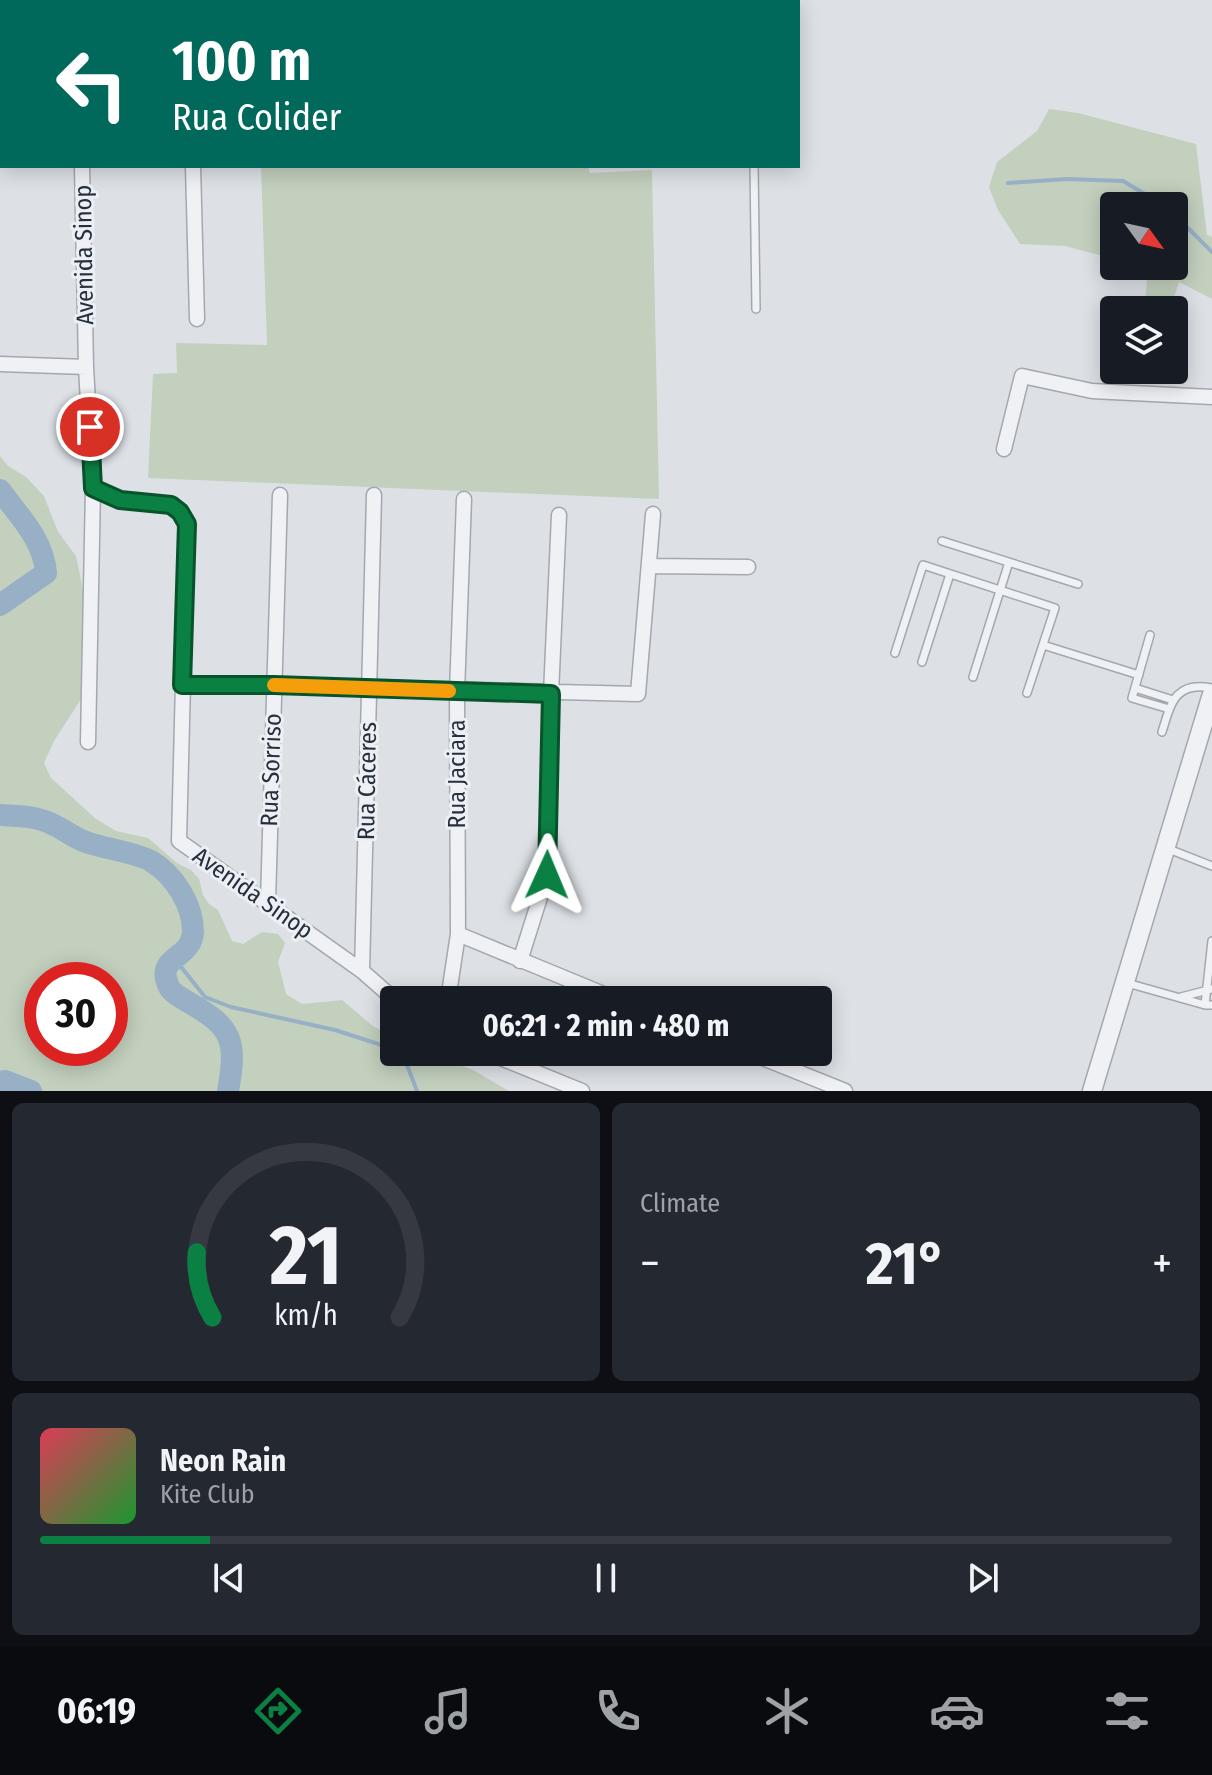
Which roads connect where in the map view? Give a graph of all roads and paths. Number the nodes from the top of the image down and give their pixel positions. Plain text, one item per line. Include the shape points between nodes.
1 (82, 168) edge
2 (193, 168) edge
3 (754, 168) edge
4 (756, 309) dead end
5 (197, 319) dead end
6 (0, 364) edge
7 (86, 367) junction
8 (1212, 397) edge
9 (1004, 449) dead end
10 (93, 488) junction
11 (280, 495) dead end
12 (374, 495) dead end
13 (464, 499) dead end
14 (653, 514) dead end
15 (559, 515) dead end
16 (942, 541) dead end
17 (1009, 562) junction
18 (650, 566) junction
19 (748, 567) dead end
20 (950, 574) junction
21 (1078, 584) dead end
22 (1000, 590) junction
23 (1150, 635) dead end
24 (1043, 645) junction
25 (895, 653) dead end
26 (922, 662) dead end
27 (1139, 675) junction
28 (973, 677) dead end
29 (182, 685) junction
30 (274, 685) junction
31 (369, 688) junction
32 (1135, 688) junction
33 (1212, 688) edge
34 (457, 692) junction
35 (1027, 693) dead end
36 (551, 694) junction
37 (1212, 694) edge
38 (1173, 700) junction
39 (1169, 709) junction
40 (1162, 732) dead end
41 (88, 742) dead end
42 (1165, 848) junction
43 (1212, 866) edge
44 (268, 902) junction
45 (458, 934) junction
46 (1212, 941) edge
47 (520, 961) junction
48 (362, 971) junction
49 (1125, 982) junction
50 (450, 986) edge
51 (583, 986) edge
52 (380, 987) edge
53 (1209, 990) edge
54 (1179, 998) junction
55 (1208, 1005) edge
56 (520, 1066) edge
57 (783, 1066) edge
58 (582, 1091) edge
59 (845, 1091) edge
60 (1092, 1091) edge

1 - 7 street, Avenida Sinop
2 - 5 street
3 - 4 lane
6 - 7 street
7 - 10 street, Avenida Sinop
8 - 9 street via 1092,391 1022,376
10 - 29 street, Avenida Sinop via 120,500 171,505 184,516
10 - 41 street, Avenida Sinop
11 - 30 street, Rua Sorriso
12 - 31 street, Rua Cáceres
13 - 34 street, Rua Jaciara
14 - 18 street
15 - 36 street
16 - 17 lane
17 - 21 lane
17 - 22 lane
18 - 19 street
18 - 36 street via 638,694
20 - 22 lane
20 - 25 lane via 923,565
20 - 26 lane
22 - 24 lane via 1055,608
22 - 28 lane
23 - 27 lane
24 - 27 lane
24 - 35 lane
27 - 32 lane
29 - 30 street
29 - 44 street, Avenida Sinop via 179,841
30 - 31 street
30 - 44 street, Rua Sorriso
31 - 34 street
31 - 48 street, Rua Cáceres
32 - 38 lane
32 - 39 lane via 1132,698
33 - 38 lane via 1187,688
34 - 36 street
34 - 45 street, Rua Jaciara
36 - 47 street via 547,875
37 - 42 street
38 - 39 lane
39 - 40 lane
42 - 43 lane
42 - 49 street
44 - 48 street, Avenida Sinop
45 - 47 street
45 - 50 street, Rua Jaciara
46 - 53 lane
47 - 51 street
48 - 52 street, Avenida Sinop
49 - 54 lane
49 - 60 street
53 - 54 lane
53 - 55 lane
54 - 55 lane
56 - 58 street
57 - 59 street

